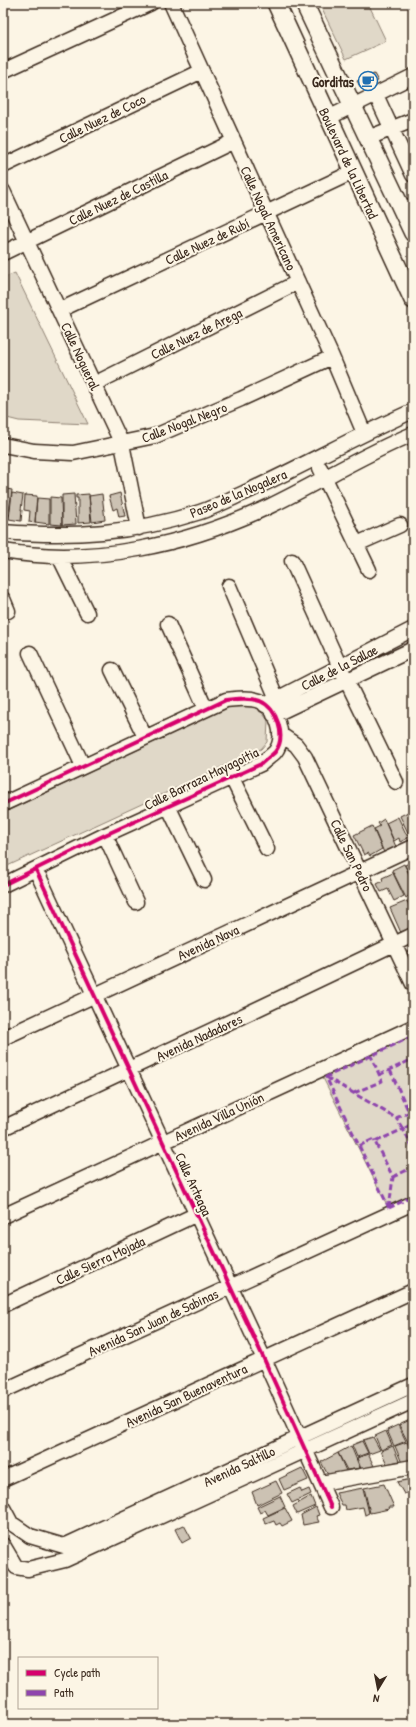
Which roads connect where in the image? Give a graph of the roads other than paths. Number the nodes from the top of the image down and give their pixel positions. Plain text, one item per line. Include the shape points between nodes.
1 (151, 3) edge
2 (171, 3) edge
3 (276, 3) edge
4 (304, 3) edge
5 (3, 71) edge
6 (202, 71) junction
7 (413, 76) edge
8 (376, 95) junction
9 (352, 106) junction
10 (328, 118) junction
11 (413, 120) edge
12 (391, 129) junction
13 (368, 138) junction
14 (234, 141) junction
15 (3, 166) edge
16 (353, 172) junction
17 (413, 175) edge
18 (3, 191) edge
19 (407, 208) edge
20 (267, 213) junction
21 (413, 234) edge
22 (27, 241) junction
23 (3, 253) edge
24 (298, 282) junction
25 (413, 300) edge
26 (60, 310) junction
27 (332, 357) junction
28 (94, 384) junction
29 (413, 411) edge
30 (364, 433) junction
31 (413, 434) edge
32 (122, 444) junction
33 (3, 445) edge
34 (315, 459) junction
35 (325, 476) junction
36 (400, 525) dead end
37 (139, 528) junction
38 (3, 532) edge
39 (357, 544) junction
40 (3, 551) edge
41 (59, 556) junction
42 (292, 561) dead end
43 (369, 570) dead end
44 (229, 586) dead end
45 (87, 613) dead end
46 (168, 624) dead end
47 (409, 632) edge
48 (412, 651) edge
49 (30, 653) dead end
50 (340, 667) junction
51 (112, 670) dead end
52 (347, 681) junction
53 (272, 706) junction
54 (206, 709) junction
55 (280, 734) junction
56 (145, 737) junction
57 (83, 766) junction
58 (232, 778) junction
59 (396, 782) dead end
60 (3, 804) edge
61 (168, 806) junction
62 (105, 835) junction
63 (413, 846) edge
64 (267, 848) dead end
65 (36, 870) junction
66 (360, 871) junction
67 (204, 880) dead end
68 (3, 885) edge
69 (136, 902) dead end
70 (413, 935) edge
71 (394, 943) junction
72 (413, 984) edge
73 (94, 995) junction
74 (413, 1027) edge
75 (3, 1038) edge
76 (129, 1069) junction
77 (3, 1128) edge
78 (163, 1142) junction
79 (413, 1203) edge
80 (197, 1214) junction
81 (3, 1216) edge
82 (230, 1286) junction
83 (413, 1291) edge
84 (3, 1305) edge
85 (264, 1359) junction
86 (413, 1385) edge
87 (3, 1391) edge
88 (413, 1401) edge
89 (300, 1438) junction
90 (307, 1450) junction
91 (413, 1467) edge
92 (3, 1480) edge
93 (321, 1483) junction
94 (331, 1507) dead end
95 (3, 1508) edge
96 (7, 1524) edge
97 (3, 1545) edge
98 (64, 1546) junction
99 (65, 1560) junction
100 (9, 1569) edge

1 - 5 street
2 - 6 street, Calle Nogal Americano
3 - 10 main road, Boulevard de la Libertad
4 - 9 main road, Boulevard de la Libertad
6 - 14 street, Calle Nogal Americano
6 - 15 street, Calle Nuez de Coco
7 - 8 street
8 - 9 street
8 - 12 street
9 - 10 street
9 - 13 main road, Boulevard de la Libertad
10 - 16 main road, Boulevard de la Libertad
11 - 12 street
12 - 13 street
12 - 17 street
13 - 19 main road, Boulevard de la Libertad
14 - 20 street, Calle Nogal Americano
14 - 22 street, Calle Nuez de Castilla
16 - 20 street, Calle Nuez de Rubí
16 - 25 main road, Boulevard de la Libertad
18 - 22 street, Calle Nogueral
19 - 21 main road, Boulevard de la Libertad
20 - 24 street, Calle Nogal Americano
20 - 26 street, Calle Nuez de Rubí
22 - 23 street, Calle Nuez de Castilla
22 - 26 street, Calle Nogueral
24 - 27 street, Calle Nogal Americano
24 - 28 street, Calle Nuez de Arega
26 - 28 street, Calle Nogueral
27 - 30 street, Calle Nogal Americano
27 - 32 street, Calle Nogal Negro via 155,436
28 - 32 street, Calle Nogueral
29 - 30 street, Paseo de la Nogalera
30 - 34 street, Paseo de la Nogalera
31 - 35 street, Paseo de la Nogalera
32 - 33 street, Calle Nogal Negro via 73,453 34,451
32 - 37 street, Calle Nogueral
34 - 35 street
34 - 37 street, Paseo de la Nogalera via 201,512
35 - 39 street
35 - 41 street, Paseo de la Nogalera via 269,506 210,530 145,548 103,555
36 - 39 street
37 - 38 street, Paseo de la Nogalera via 92,535
39 - 43 street
40 - 41 street, Paseo de la Nogalera
41 - 45 street
42 - 50 street
44 - 53 street
46 - 54 street
47 - 48 street
47 - 50 street, Calle de la Sallae
48 - 52 street, Calle de la Sallae
49 - 57 street
50 - 52 street
50 - 53 street, Calle de la Sallae
51 - 56 street
52 - 53 street, Calle de la Sallae
52 - 59 street
53 - 54 street via 246,698 226,700
53 - 55 street
54 - 56 street
55 - 58 street, Calle Barraza Mayagoitia via 275,752 261,764
55 - 66 street, Calle San Pedro via 296,745 305,757
56 - 57 street
57 - 60 street
58 - 61 street, Calle Barraza Mayagoitia
58 - 64 street
61 - 62 street, Calle Barraza Mayagoitia
61 - 67 street
62 - 65 street, Calle Barraza Mayagoitia
62 - 69 street
63 - 66 street, Avenida Nava
65 - 68 street, Calle Barraza Mayagoitia
65 - 73 street, Calle Arteaga
66 - 71 street, Calle San Pedro
66 - 73 street, Avenida Nava
70 - 71 street, Avenida Nadadores
71 - 72 street, Calle San Pedro
71 - 76 street, Avenida Nadadores
73 - 75 street, Avenida Nava
73 - 76 street, Calle Arteaga
74 - 78 street, Avenida Villa Unión
76 - 77 street, Avenida Nadadores
76 - 78 street, Calle Arteaga
78 - 80 street, Calle Arteaga
78 - 81 street, Avenida Villa Unión
79 - 82 street, Avenida San Juan de Sabinas
80 - 82 street, Calle Arteaga
80 - 84 street, Calle Sierra Mojada
82 - 85 street, Calle Arteaga
82 - 87 street, Avenida San Juan de Sabinas
83 - 85 street, Avenida San Buenaventura
85 - 89 street, Calle Arteaga
85 - 92 street, Avenida San Buenaventura
86 - 89 street, Avenida Saltillo
88 - 90 street, Avenida Saltillo
89 - 90 street, Calle Arteaga
89 - 98 street, Avenida Saltillo
90 - 93 street, Calle Arteaga
90 - 99 street, Avenida Saltillo
91 - 93 street
93 - 94 street, Calle Arteaga
95 - 96 street
96 - 98 street via 30,1536
97 - 100 street
98 - 99 street
99 - 100 street, Avenida Saltillo via 28,1569

